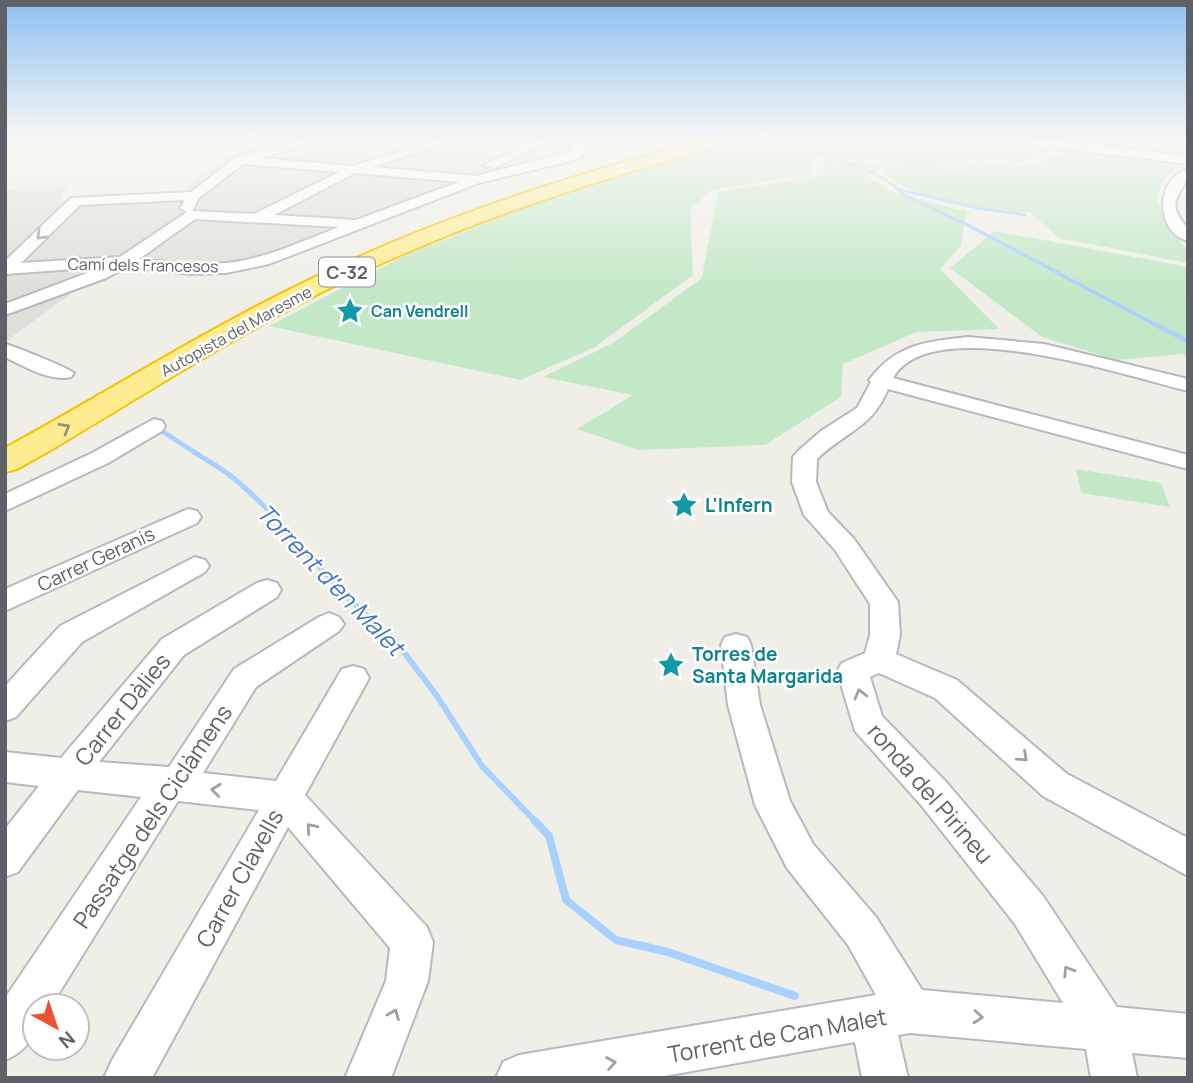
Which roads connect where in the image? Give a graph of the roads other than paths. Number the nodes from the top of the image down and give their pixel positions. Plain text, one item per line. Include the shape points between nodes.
1 (198, 193) edge
2 (307, 193) edge
3 (441, 193) edge
4 (512, 193) edge
5 (544, 193) edge
6 (1169, 193) edge
7 (194, 196) junction
8 (192, 215) junction
9 (259, 217) junction
10 (359, 223) junction
11 (1188, 237) edge
12 (124, 262) junction
13 (6, 269) edge
14 (5, 310) edge
15 (5, 350) edge
16 (64, 373) dead end
17 (879, 380) junction
18 (1188, 385) edge
19 (154, 426) dead end
20 (5, 436) edge
21 (5, 462) edge
22 (1188, 462) edge
23 (5, 504) edge
24 (188, 517) dead end
25 (195, 566) dead end
26 (267, 590) dead end
27 (5, 601) edge
28 (328, 624) dead end
29 (736, 645) dead end
30 (880, 660) junction
31 (353, 678) dead end
32 (5, 708) edge
33 (5, 767) edge
34 (69, 774) junction
35 (169, 785) junction
36 (284, 797) junction
37 (1188, 858) edge
38 (5, 859) edge
39 (892, 1015) junction
40 (1105, 1029) junction
41 (1188, 1036) edge
42 (5, 1038) edge
43 (127, 1078) edge
44 (368, 1078) edge
45 (519, 1078) edge
46 (885, 1078) edge
47 (1114, 1078) edge

1 - 7 street
2 - 9 street
3 - 10 street, Camí dels Francesos
4 - 20 highway, Autopista del Maresme / C-32 via 407,229 322,266
21 -> 5 highway, Autopista del Maresme / C-32 via 264,313 362,264
6 - 11 street via 1167,206 1174,224
7 - 8 street via 186,206
7 -> 13 street via 76,201
8 - 9 street
8 - 12 street
9 - 10 street
10 - 12 street, Camí dels Francesos via 263,261 226,268
12 - 13 street, Camí dels Francesos
12 - 14 street
15 - 16 street
17 - 18 street via 900,358 940,344 983,342 1043,349
17 - 22 street
17 - 30 street via 864,414 805,457 804,482 817,514 884,602 886,635
19 - 23 street
24 - 27 street, Carrer Geranis
25 - 32 street via 71,634
26 - 34 street, Carrer Dàlies via 173,647
28 - 35 street, Passatge dels Ciclàmens via 245,678 181,778
29 - 39 street via 744,705 773,805 800,856 862,931
30 -> 37 street via 946,689 1055,785
40 -> 30 street, ronda del Pirineu via 1029,909 867,722 853,671
31 - 36 street, Carrer Clavells
33 - 34 street
34 - 35 street
34 - 38 street, Carrer Dàlies
36 -> 35 street
35 - 42 street, Passatge dels Ciclàmens
36 - 43 street, Carrer Clavells
44 -> 36 street via 407,981 412,942
39 -> 40 street
45 -> 39 street, Torrent de Can Malet
39 - 46 street
40 - 41 street
40 - 47 street

